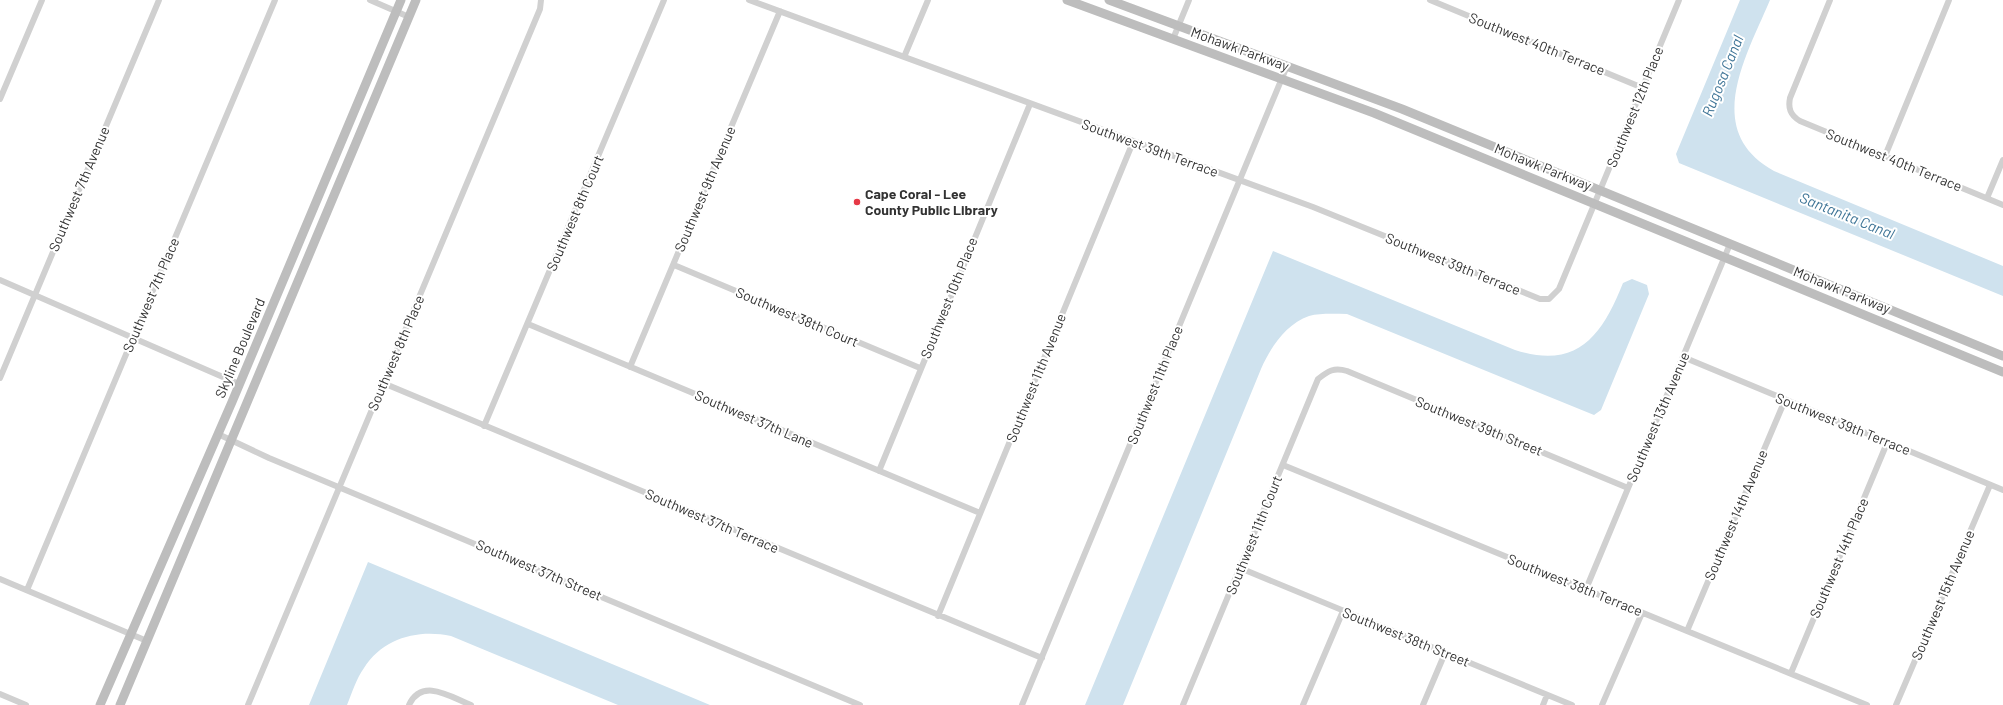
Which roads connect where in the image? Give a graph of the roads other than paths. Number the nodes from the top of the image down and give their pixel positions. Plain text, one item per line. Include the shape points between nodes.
1 (42, 0) edge
2 (159, 0) edge
3 (276, 0) edge
4 (370, 0) edge
5 (401, 0) edge
6 (416, 0) edge
7 (541, 0) edge
8 (664, 0) edge
9 (749, 0) edge
10 (928, 0) edge
11 (1067, 0) edge
12 (1109, 0) edge
13 (1189, 0) edge
14 (1430, 0) edge
15 (1679, 0) edge
16 (1830, 0) edge
17 (1949, 0) edge
18 (396, 11) junction
19 (780, 11) junction
20 (409, 16) junction
21 (1179, 26) junction
22 (1173, 39) junction
23 (904, 57) junction
24 (1287, 66) junction
25 (1281, 79) junction
26 (1643, 88) junction
27 (0, 100) edge
28 (1030, 104) junction
29 (1134, 142) junction
30 (1885, 156) junction
31 (2003, 160) edge
32 (1239, 180) junction
33 (1601, 191) junction
34 (1987, 198) junction
35 (1596, 204) junction
36 (2003, 205) edge
37 (1730, 244) junction
38 (1725, 257) junction
39 (674, 265) junction
40 (0, 280) edge
41 (35, 295) junction
42 (1549, 298) joint
43 (528, 324) junction
44 (133, 338) junction
45 (2003, 356) edge
46 (1683, 358) junction
47 (630, 367) junction
48 (920, 368) junction
49 (1330, 370) joint
50 (2003, 372) edge
51 (0, 378) edge
52 (383, 383) junction
53 (239, 384) junction
54 (1785, 400) junction
55 (484, 426) junction
56 (218, 434) junction
57 (232, 440) junction
58 (1888, 443) junction
59 (1283, 464) junction
60 (879, 471) junction
61 (1990, 485) junction
62 (340, 487) junction
63 (1628, 488) junction
64 (2003, 490) edge
65 (980, 513) junction
66 (1240, 568) junction
67 (0, 579) edge
68 (27, 590) junction
69 (1586, 590) junction
70 (1343, 611) junction
71 (1642, 612) junction
72 (938, 616) junction
73 (1687, 631) junction
74 (130, 633) junction
75 (147, 641) junction
76 (1445, 653) junction
77 (1042, 658) junction
78 (1791, 673) junction
79 (0, 694) edge
80 (1547, 695) junction
81 (26, 705) edge
82 (100, 705) edge
83 (120, 705) edge
84 (248, 705) edge
85 (409, 705) edge
86 (471, 705) edge
87 (860, 705) edge
88 (1022, 705) edge
89 (1183, 705) edge
90 (1303, 705) edge
91 (1423, 705) edge
92 (1543, 705) edge
93 (1572, 705) edge
94 (1602, 705) edge
95 (1867, 705) edge
96 (1896, 705) edge

1 - 27 street
2 - 41 street, Southwest 7th Avenue
3 - 44 street, Southwest 7th Place
4 - 18 street
5 - 18 street, Skyline Boulevard
6 - 20 street, Skyline Boulevard
7 - 52 street, Southwest 8th Place via 540,9
8 - 43 street, Southwest 8th Court
9 - 19 street, Southwest 39th Terrace
10 - 23 street
11 - 22 street, Mohawk Parkway
12 - 21 street, Mohawk Parkway
13 - 21 street
14 - 26 street, Southwest 40th Terrace
15 - 26 street, Southwest 12th Place
16 - 30 street, Southwest 40th Terrace via 1791,94 1789,110 1800,121
17 - 30 street
18 - 20 street
18 - 53 street, Skyline Boulevard
19 - 23 street, Southwest 39th Terrace
19 - 39 street, Southwest 9th Avenue
20 - 57 street, Skyline Boulevard
21 - 22 street
21 - 24 street, Mohawk Parkway
22 - 25 street, Mohawk Parkway
23 - 28 street, Southwest 39th Terrace
24 - 25 street, Southwest 11th Place
24 - 33 street, Mohawk Parkway via 1402,109
25 - 32 street, Southwest 11th Place
25 - 35 street, Mohawk Parkway via 1374,113
26 - 33 street, Southwest 12th Place
28 - 29 street, Southwest 39th Terrace
28 - 48 street, Southwest 10th Place
29 - 32 street, Southwest 39th Terrace
29 - 65 street, Southwest 11th Avenue
30 - 34 street, Southwest 40th Terrace
31 - 34 street
32 - 42 street, Southwest 39th Terrace via 1313,207 1540,299
32 - 77 street, Southwest 11th Place
33 - 35 street, Southwest 12th Place
33 - 37 street, Mohawk Parkway
34 - 36 street, Southwest 40th Terrace
35 - 38 street, Mohawk Parkway
35 - 42 street, Southwest 12th Place via 1559,289
37 - 38 street, Southwest 13th Avenue
37 - 45 street, Mohawk Parkway
38 - 46 street, Southwest 13th Avenue
38 - 50 street, Mohawk Parkway
39 - 47 street, Southwest 9th Avenue
39 - 48 street, Southwest 38th Court
40 - 41 street
41 - 44 street
41 - 51 street, Southwest 7th Avenue
43 - 47 street, Southwest 37th Lane
43 - 55 street, Southwest 8th Court
44 - 53 street
44 - 68 street, Southwest 7th Place
46 - 54 street, Southwest 39th Terrace
46 - 63 street, Southwest 13th Avenue
47 - 60 street, Southwest 37th Lane
48 - 60 street, Southwest 10th Place
49 - 59 street, Southwest 11th Court via 1318,379
49 - 63 street, Southwest 39th Street via 1347,371
52 - 55 street, Southwest 37th Terrace
52 - 62 street, Southwest 8th Place
53 - 56 street, Skyline Boulevard
54 - 58 street, Southwest 39th Terrace
54 - 73 street, Southwest 14th Avenue
55 - 72 street, Southwest 37th Terrace
56 - 57 street, Southwest 37th Street
56 - 74 street, Skyline Boulevard
57 - 62 street, Southwest 37th Street
57 - 75 street, Skyline Boulevard
58 - 61 street, Southwest 39th Terrace
58 - 78 street, Southwest 14th Place
59 - 66 street, Southwest 11th Court
59 - 69 street, Southwest 38th Terrace
60 - 65 street, Southwest 37th Lane
61 - 64 street, Southwest 39th Terrace
61 - 96 street, Southwest 15th Avenue
62 - 84 street, Southwest 8th Place
62 - 87 street, Southwest 37th Street
63 - 69 street, Southwest 13th Avenue
65 - 72 street, Southwest 11th Avenue
66 - 70 street, Southwest 38th Street
66 - 89 street, Southwest 11th Court
67 - 68 street
68 - 74 street
69 - 71 street, Southwest 38th Terrace
70 - 76 street, Southwest 38th Street
70 - 90 street
71 - 73 street, Southwest 38th Terrace
71 - 94 street
72 - 77 street, Southwest 37th Terrace
73 - 78 street, Southwest 38th Terrace
74 - 75 street
74 - 82 street, Skyline Boulevard
75 - 83 street, Skyline Boulevard
76 - 80 street, Southwest 38th Street
76 - 91 street
77 - 88 street, Southwest 11th Place
78 - 95 street, Southwest 38th Terrace
79 - 81 street
80 - 92 street
80 - 93 street, Southwest 38th Street
85 - 86 street via 419,692 428,689

